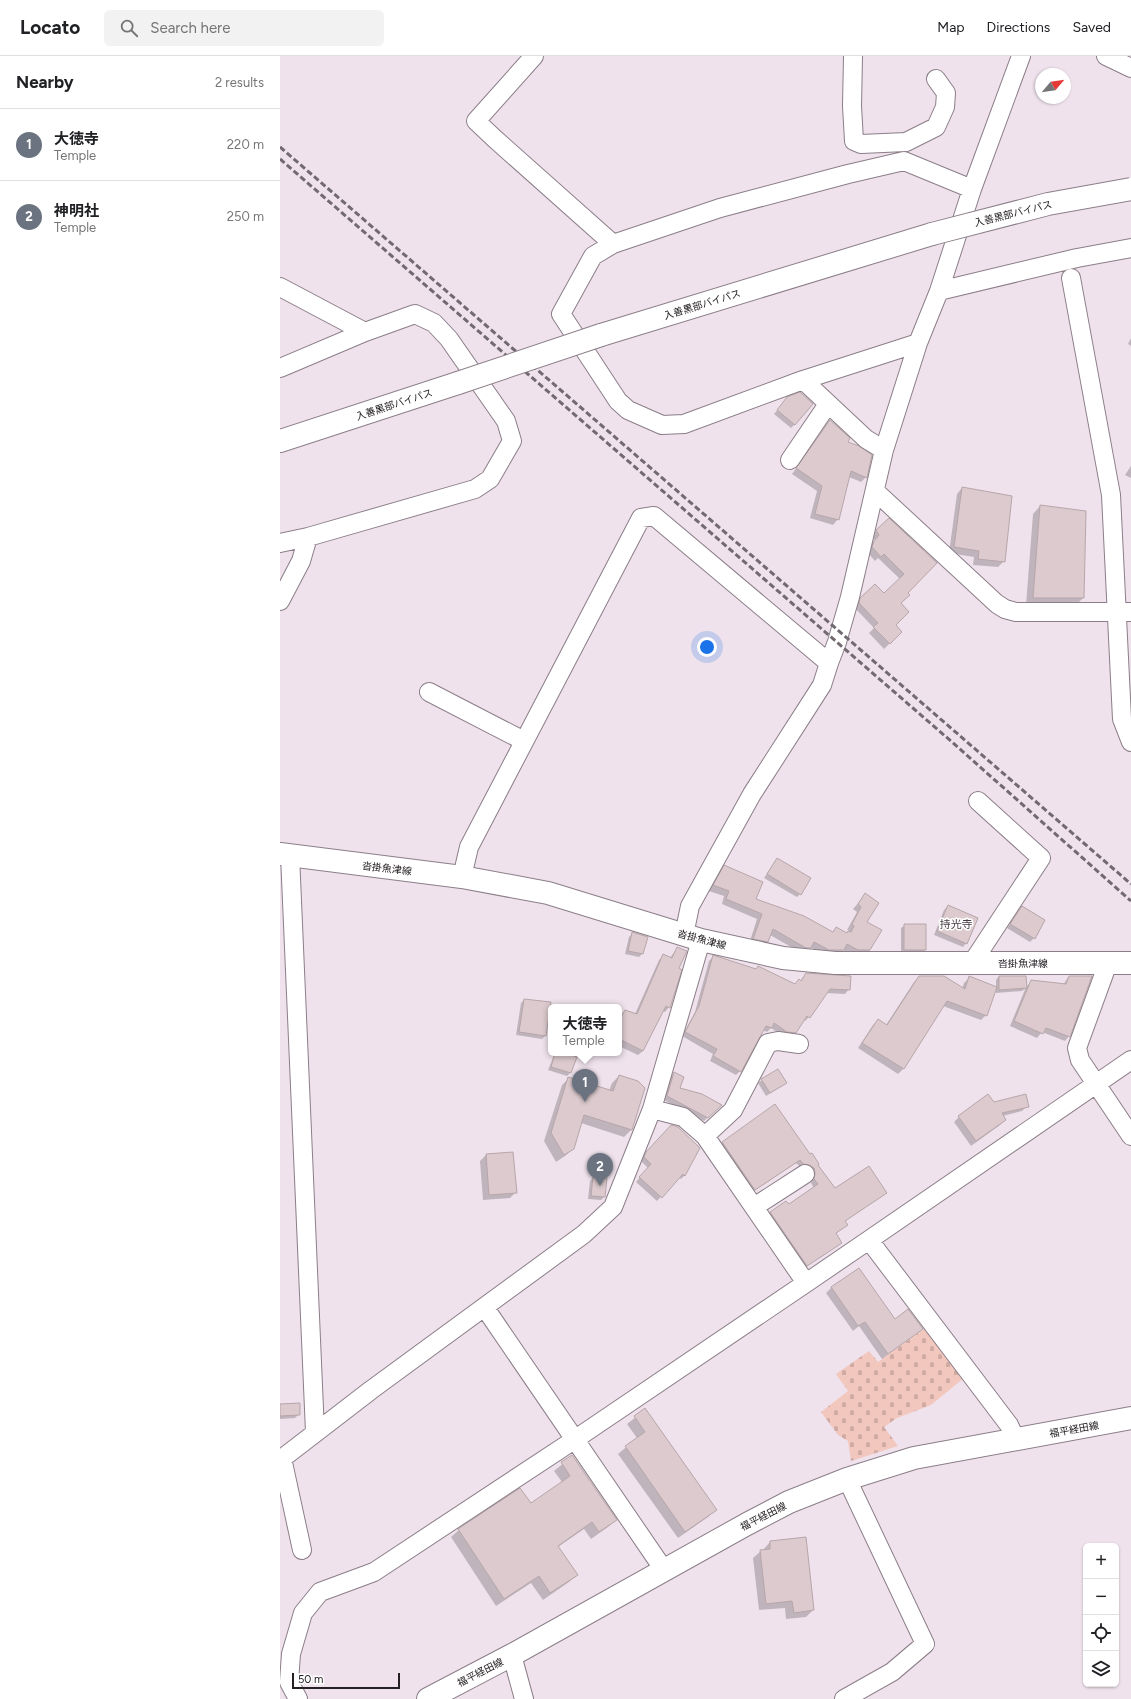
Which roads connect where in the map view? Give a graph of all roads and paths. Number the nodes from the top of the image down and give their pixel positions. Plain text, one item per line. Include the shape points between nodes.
1 (534, 56) edge
2 (853, 56) edge
3 (1021, 56) edge
4 (1106, 56) edge
5 (1131, 68) edge
6 (936, 79) dead end
7 (972, 188) junction
8 (1131, 189) edge
9 (613, 244) junction
10 (1131, 248) edge
11 (1070, 278) dead end
12 (280, 286) edge
13 (939, 291) junction
14 (365, 332) junction
15 (918, 343) junction
16 (280, 368) edge
17 (803, 380) junction
18 (828, 404) junction
19 (280, 441) edge
20 (884, 450) junction
21 (790, 460) dead end
22 (875, 491) junction
23 (308, 537) junction
24 (280, 543) edge
25 (280, 601) edge
26 (1124, 612) edge
27 (829, 662) junction
28 (429, 692) dead end
29 (524, 742) junction
30 (1131, 742) edge
31 (978, 801) dead end
32 (285, 855) edge
33 (462, 877) junction
34 (692, 938) junction
35 (972, 963) junction
36 (1108, 963) junction
37 (1131, 963) edge
38 (799, 1044) dead end
39 (1131, 1060) edge
40 (1096, 1084) junction
41 (652, 1109) junction
42 (705, 1136) junction
43 (1131, 1136) edge
44 (805, 1174) dead end
45 (754, 1207) junction
46 (869, 1240) junction
47 (806, 1283) junction
48 (485, 1308) junction
49 (1131, 1418) edge
50 (315, 1432) junction
51 (574, 1440) junction
52 (1016, 1440) junction
53 (281, 1459) edge
54 (847, 1479) junction
55 (302, 1550) dead end
56 (664, 1570) junction
57 (512, 1655) junction
58 (298, 1699) edge
59 (428, 1699) edge
60 (524, 1699) edge
61 (844, 1699) edge

1 - 9 street via 476,121
2 - 6 street via 854,141 861,144 906,142 936,127 945,107 946,93
3 - 7 street
4 - 5 street
7 - 9 street via 904,161 720,208
7 - 13 street
8 - 19 main road, 入善黒部バイパス, bridge via 1048,204 932,234 601,335
9 - 17 street via 592,256 561,314 618,400 628,410 662,425 684,424
10 - 13 street via 1077,258
11 - 26 street via 1111,495
12 - 14 street
13 - 15 street
14 - 16 street
14 - 23 street via 415,314 434,323 449,339 506,421 512,440 490,479 475,489
15 - 17 street
15 - 20 street
17 - 18 street
18 - 20 street via 866,440
18 - 21 street
20 - 22 street
22 - 26 street via 1005,609 1016,612
22 - 27 street via 850,596
23 - 24 street
23 - 25 street via 301,561
26 - 30 street via 1122,718
27 - 29 street via 654,516 641,518
27 - 34 street via 822,685 752,794 690,906
28 - 29 street
29 - 33 street via 469,847
31 - 35 street via 1041,858
32 - 33 main road, 沓掛魚津線
32 - 50 street
33 - 34 main road, 沓掛魚津線 via 548,893
34 - 35 main road, 沓掛魚津線 via 783,958 827,962
34 - 41 street
35 - 36 main road, 沓掛魚津線
36 - 37 main road, 沓掛魚津線
36 - 40 street via 1077,1048 1080,1060
38 - 42 street via 778,1041 768,1044 733,1110
39 - 40 street
40 - 43 street
40 - 46 street
41 - 42 street via 683,1117
41 - 48 street via 613,1207 584,1234
42 - 45 street
44 - 45 street
45 - 47 street
46 - 47 street
46 - 52 street via 1009,1425
47 - 51 street
48 - 50 street
48 - 51 street
49 - 52 main road, 福平経田線
50 - 53 street
51 - 56 street
51 - 58 street via 374,1572 320,1592 303,1614 291,1654 289,1682
52 - 54 main road, 福平経田線 via 914,1458
53 - 55 street
54 - 56 main road, 福平経田線 via 789,1502
54 - 61 street via 925,1644 892,1672
56 - 57 main road, 福平経田線
57 - 59 main road, 福平経田線
57 - 60 street

